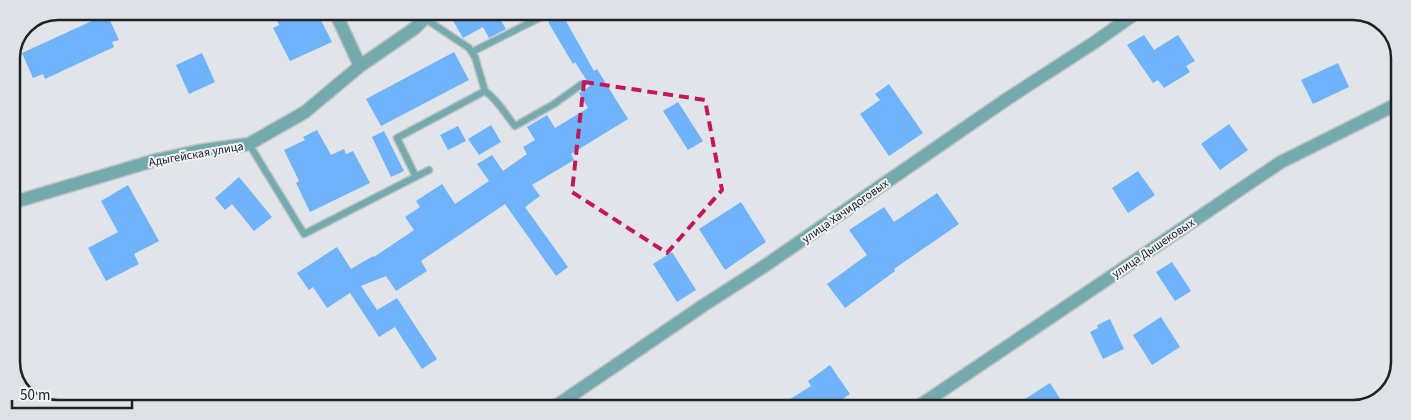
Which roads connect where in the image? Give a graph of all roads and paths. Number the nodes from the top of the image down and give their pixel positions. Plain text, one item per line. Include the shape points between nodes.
1 (340, 20) edge
2 (423, 20) edge
3 (434, 20) edge
4 (535, 20) edge
5 (1126, 20) edge
6 (472, 52) junction
7 (360, 66) junction
8 (582, 84) dead end
9 (485, 91) junction
10 (1391, 107) edge
11 (249, 144) junction
12 (428, 170) dead end
13 (416, 177) junction
14 (20, 200) edge
15 (565, 400) edge
16 (928, 400) edge

1 - 7 street
2 - 7 street, Адыгейская улица
3 - 6 lane
4 - 6 lane
5 - 15 street, улица Хачидоговых
6 - 9 lane
7 - 11 street, Адыгейская улица via 305,112
8 - 9 lane via 515,126
9 - 13 lane via 397,138
10 - 16 street, улица Дышековых via 1281,162
11 - 13 lane via 304,234
11 - 14 street, Адыгейская улица via 156,160
12 - 13 lane

